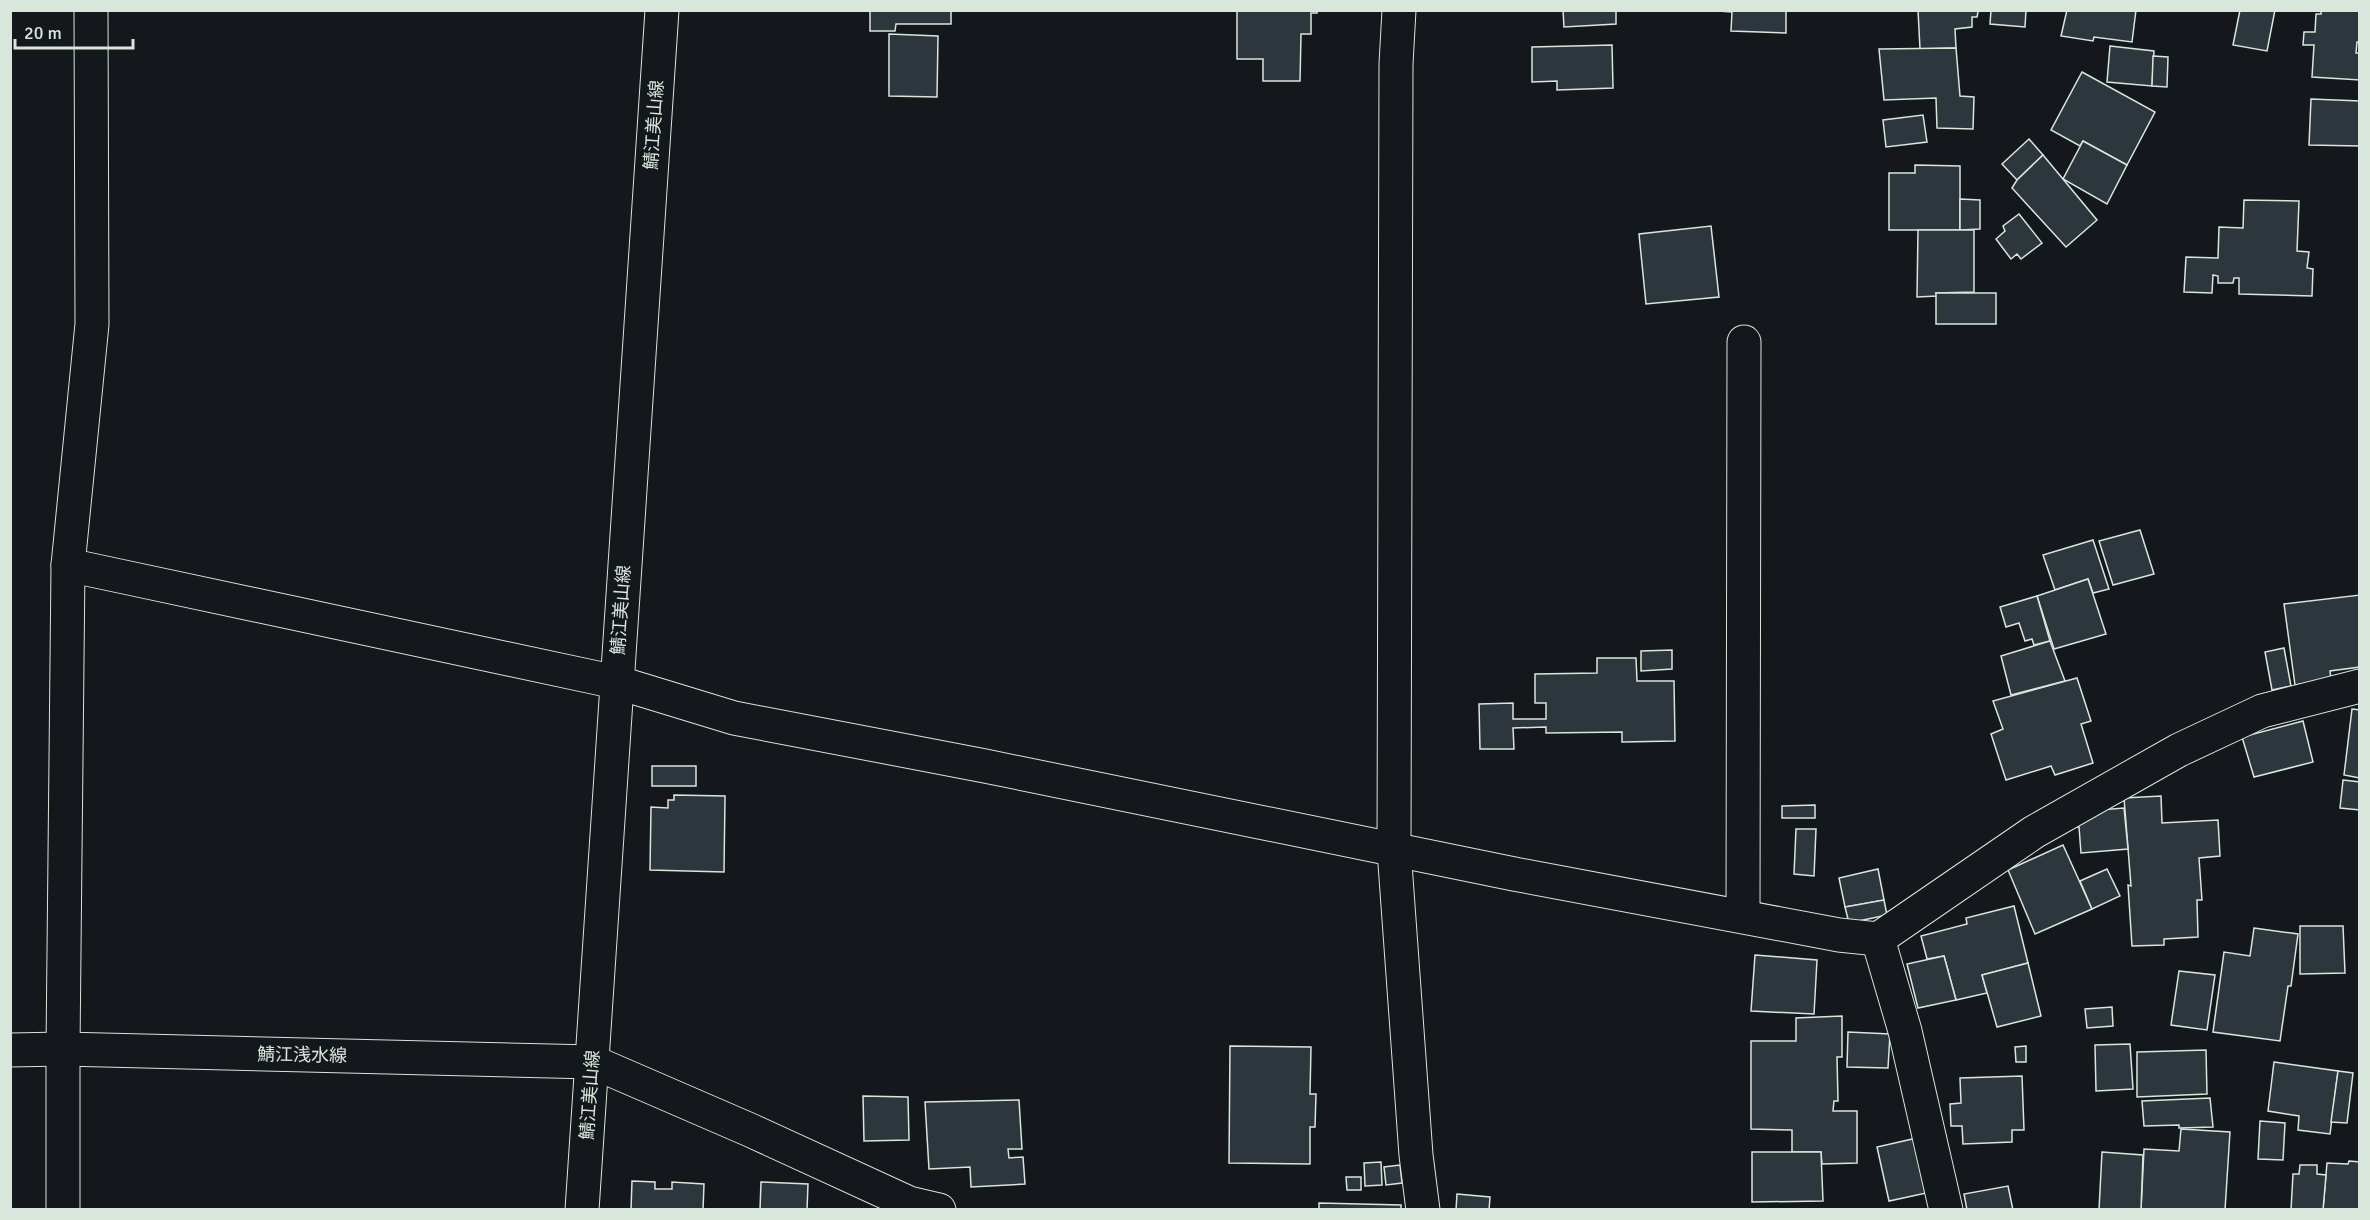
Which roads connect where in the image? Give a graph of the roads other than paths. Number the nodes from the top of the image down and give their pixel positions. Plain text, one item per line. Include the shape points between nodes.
1 (91, 10) edge
2 (662, 10) edge
3 (1398, 10) edge
4 (1744, 342) dead end
5 (68, 565) junction
6 (616, 682) junction
7 (2360, 686) edge
8 (1394, 849) junction
9 (1743, 916) junction
10 (1878, 939) junction
11 (63, 1049) junction
12 (10, 1050) edge
13 (593, 1062) junction
14 (63, 1209) edge
15 (582, 1209) edge
16 (939, 1209) edge
17 (1423, 1209) edge
18 (1946, 1209) edge

1 - 5 street via 92,324
2 - 6 street, 鯖江美山線
3 - 8 street
4 - 9 street
5 - 6 street
5 - 11 street
6 - 8 street via 734,718
6 - 13 street, 鯖江美山線
7 - 10 street via 2262,711 2178,750 2034,832
8 - 9 street
8 - 17 street
9 - 10 street
10 - 18 street via 1905,1031
11 - 12 street, 鯖江浅水線
11 - 13 street, 鯖江浅水線
11 - 14 street
13 - 15 street, 鯖江美山線
13 - 16 street via 909,1203

